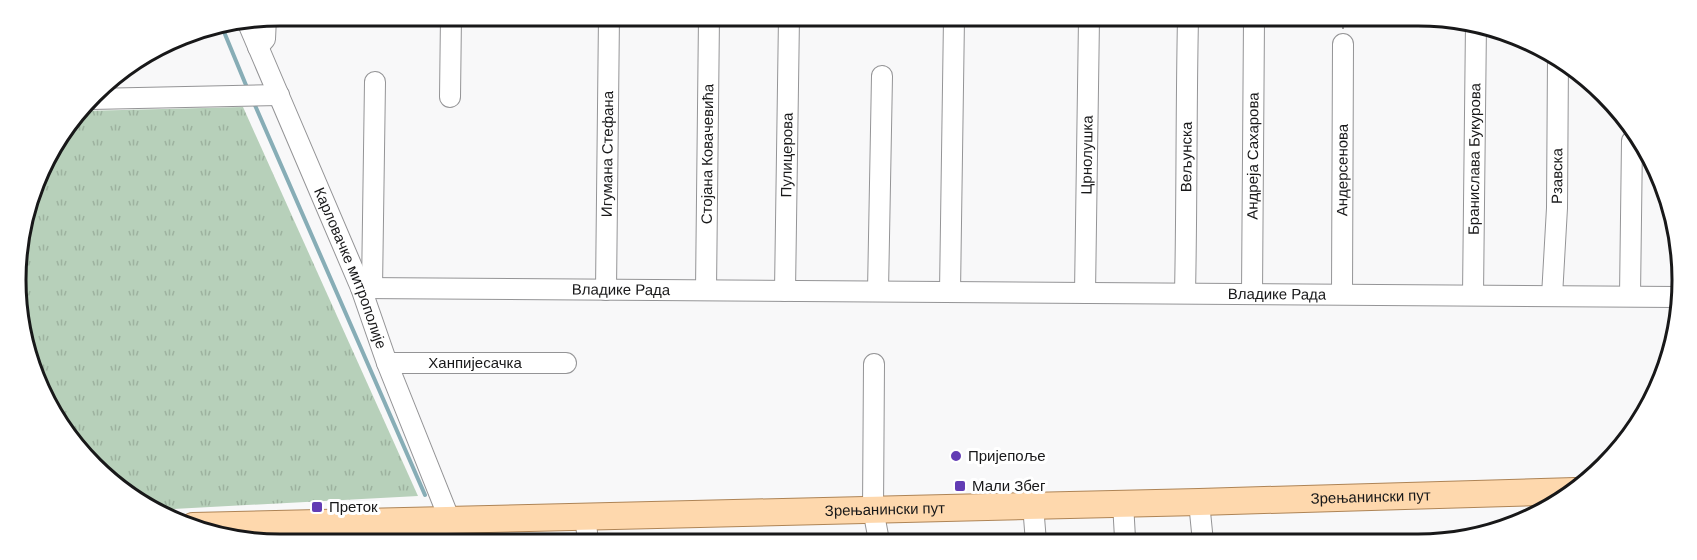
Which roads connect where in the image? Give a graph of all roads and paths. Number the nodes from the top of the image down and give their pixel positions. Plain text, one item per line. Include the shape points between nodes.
1 (266, 26) edge
2 (451, 26) edge
3 (609, 26) edge
4 (709, 26) edge
5 (789, 26) edge
6 (954, 26) edge
7 (1089, 26) edge
8 (1188, 26) edge
9 (1254, 26) edge
10 (250, 28) edge
11 (1476, 32) edge
12 (1343, 44) dead end
13 (258, 47) junction
14 (1558, 68) edge
15 (882, 76) dead end
16 (375, 82) dead end
17 (279, 95) junction
18 (450, 97) dead end
19 (101, 99) edge
20 (1632, 144) edge
21 (366, 288) junction
22 (606, 290) junction
23 (706, 290) junction
24 (784, 291) junction
25 (878, 291) junction
26 (950, 292) junction
27 (1085, 292) junction
28 (1185, 293) junction
29 (1252, 294) junction
30 (1342, 294) junction
31 (1473, 295) junction
32 (1552, 296) junction
33 (1630, 296) junction
34 (1671, 297) edge
35 (387, 363) junction
36 (566, 363) dead end
37 (874, 364) dead end
38 (1560, 490) edge
39 (1199, 502) junction
40 (1123, 503) junction
41 (1033, 505) junction
42 (873, 509) junction
43 (449, 518) junction
44 (212, 525) edge
45 (586, 528) edge
46 (427, 530) edge
47 (878, 534) edge
48 (1035, 534) edge
49 (1125, 534) edge
50 (1202, 534) edge

1 - 13 street via 265,39
2 - 18 street
3 - 22 street, Игумана Стефана
4 - 23 street, Стојана Ковачевића
5 - 24 street, Пулицерова
6 - 26 street
7 - 27 street, Црнолушка
8 - 28 street, Вељунска
9 - 29 street, Андреја Сахарова
10 - 13 street, Карловачке митрополије
11 - 31 street, Бранислава Букурова
12 - 30 street, Андерсенова
13 - 17 street, Карловачке митрополије
14 - 32 street, Рзавска
15 - 25 street
16 - 21 street
17 - 19 street
17 - 21 street, Карловачке митрополије
20 - 33 street
21 - 22 street, Владике Рада
21 - 35 street, Карловачке митрополије
22 - 23 street, Владике Рада
23 - 24 street, Владике Рада
24 - 25 street, Владике Рада
25 - 26 street, Владике Рада
26 - 27 street, Владике Рада
27 - 28 street, Владике Рада
28 - 29 street, Владике Рада
29 - 30 street, Владике Рада
30 - 31 street, Владике Рада
31 - 32 street, Владике Рада
32 - 33 street, Владике Рада
33 - 34 street, Владике Рада
35 - 36 street, Ханпијесачка
35 - 43 street, Карловачке митрополије
37 - 42 street
38 - 39 main road, Зрењанински пут
39 - 40 main road, Зрењанински пут
39 - 50 street
40 - 41 main road, Зрењанински пут
40 - 49 street
41 - 42 main road, Зрењанински пут
41 - 48 street
42 - 45 main road, Зрењанински пут
42 - 47 street
43 - 45 main road, Зрењанински пут
43 - 46 main road, Зрењанински пут
44 - 46 main road, Зрењанински пут

